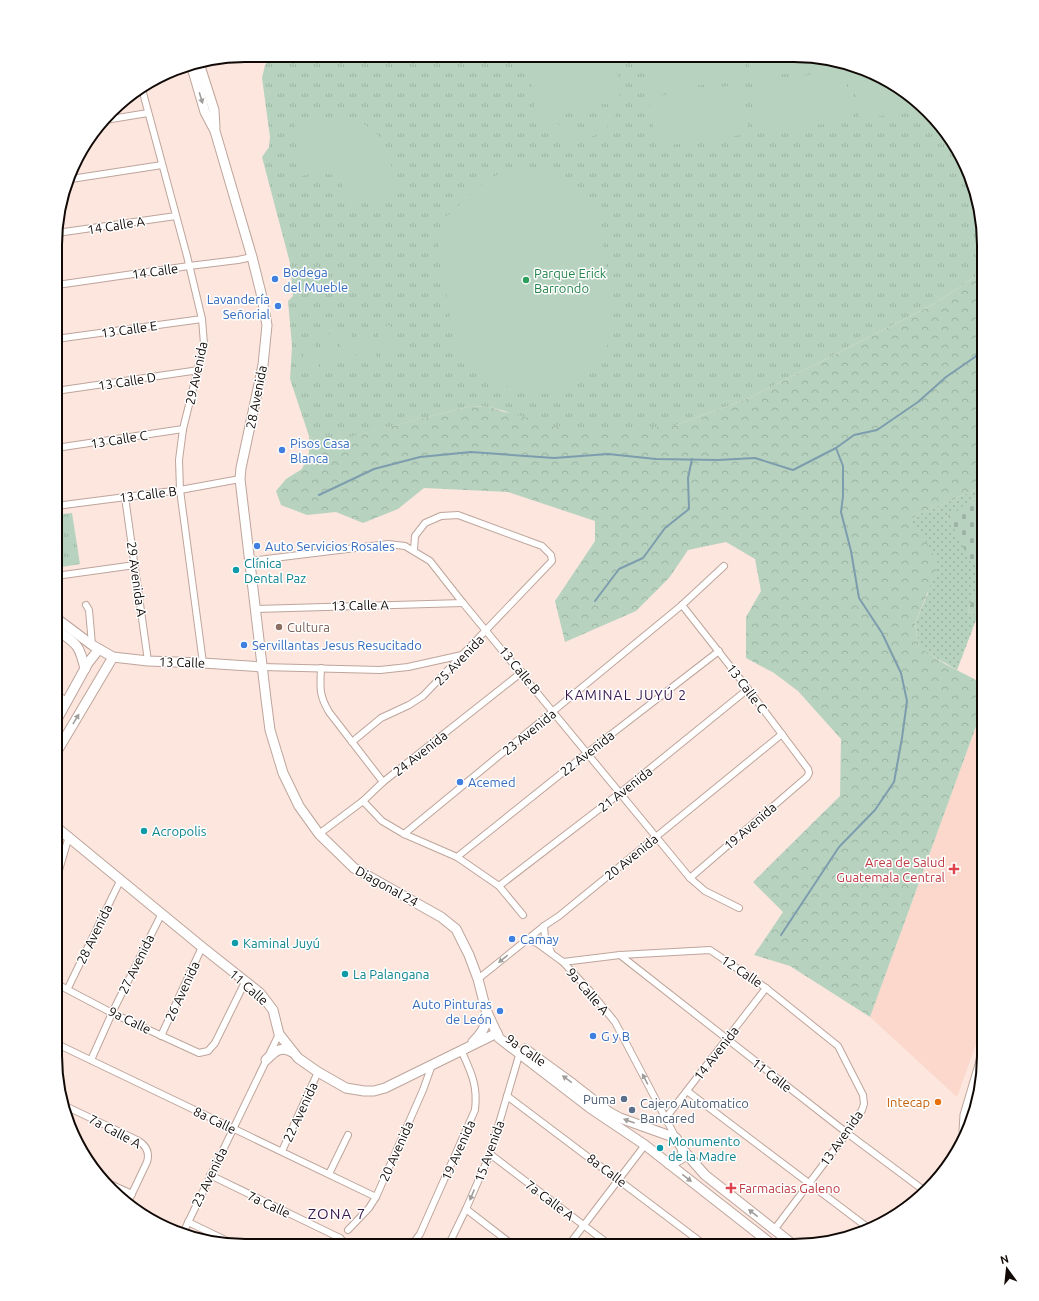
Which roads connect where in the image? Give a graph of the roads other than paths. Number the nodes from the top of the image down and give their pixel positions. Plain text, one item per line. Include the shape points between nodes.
1 (200, 68) edge
2 (192, 70) edge
3 (143, 93) edge
4 (148, 113) junction
5 (113, 119) edge
6 (215, 131) junction
7 (162, 166) junction
8 (75, 178) edge
9 (176, 216) junction
10 (62, 233) edge
11 (252, 257) junction
12 (189, 266) junction
13 (62, 284) edge
14 (202, 319) junction
15 (62, 338) edge
16 (199, 370) junction
17 (62, 390) edge
18 (183, 429) junction
19 (62, 447) edge
20 (240, 479) junction
21 (180, 490) junction
22 (125, 497) junction
23 (62, 505) edge
24 (414, 550) junction
25 (250, 561) junction
26 (135, 566) junction
27 (724, 566) dead end
28 (62, 575) edge
29 (463, 603) junction
30 (86, 605) dead end
31 (682, 605) junction
32 (256, 609) junction
33 (62, 622) edge
34 (487, 630) junction
35 (62, 633) edge
36 (78, 634) junction
37 (95, 647) junction
38 (719, 652) junction
39 (462, 655) junction
40 (114, 657) junction
41 (148, 661) junction
42 (203, 663) junction
43 (87, 666) junction
44 (262, 667) junction
45 (321, 668) junction
46 (522, 672) junction
47 (748, 689) junction
48 (62, 698) edge
49 (68, 702) junction
50 (62, 712) edge
51 (554, 712) junction
52 (782, 734) junction
53 (352, 742) junction
54 (62, 743) edge
55 (587, 753) junction
56 (808, 773) joint
57 (383, 782) junction
58 (620, 793) junction
59 (363, 802) junction
60 (62, 831) edge
61 (319, 834) junction
62 (404, 834) junction
63 (69, 836) junction
64 (656, 836) junction
65 (456, 857) junction
66 (62, 860) edge
67 (690, 878) junction
68 (121, 879) junction
69 (500, 886) junction
70 (739, 908) dead end
71 (162, 913) junction
72 (523, 915) dead end
73 (544, 926) junction
74 (527, 940) junction
75 (202, 947) junction
76 (552, 954) junction
77 (620, 955) junction
78 (563, 962) junction
79 (478, 980) junction
80 (245, 982) junction
81 (62, 986) edge
82 (68, 988) junction
83 (766, 988) junction
84 (112, 1013) junction
85 (487, 1014) junction
86 (497, 1033) junction
87 (279, 1034) junction
88 (161, 1036) junction
89 (727, 1039) junction
90 (62, 1046) edge
91 (464, 1049) junction
92 (293, 1052) junction
93 (520, 1052) junction
94 (91, 1060) junction
95 (266, 1060) junction
96 (432, 1065) junction
97 (318, 1072) junction
98 (687, 1091) junction
99 (507, 1096) junction
100 (972, 1096) edge
101 (864, 1104) joint
102 (70, 1108) edge
103 (968, 1111) edge
104 (665, 1119) junction
105 (233, 1128) junction
106 (847, 1133) junction
107 (348, 1136) dead end
108 (676, 1138) junction
109 (645, 1145) junction
110 (683, 1150) junction
111 (282, 1151) junction
112 (490, 1154) junction
113 (669, 1164) junction
114 (329, 1174) junction
115 (210, 1175) junction
116 (619, 1179) junction
117 (809, 1183) junction
118 (119, 1188) edge
119 (920, 1188) edge
120 (132, 1194) junction
121 (376, 1197) junction
122 (130, 1198) edge
123 (466, 1209) junction
124 (188, 1222) junction
125 (584, 1225) junction
126 (864, 1225) edge
127 (185, 1229) edge
128 (348, 1230) dead end
129 (774, 1230) junction
130 (218, 1237) edge
131 (340, 1238) edge
132 (416, 1239) edge
133 (451, 1239) edge
134 (505, 1239) edge
135 (573, 1239) edge
136 (602, 1239) edge
137 (697, 1239) edge
138 (759, 1239) edge
139 (786, 1239) edge

1 - 6 main road, 28 Avenida via 214,110
2 -> 6 main road, 28 Avenida via 205,112
3 - 4 street, 29 Avenida
4 - 5 street
4 - 7 street, 29 Avenida
6 - 11 main road, 28 Avenida
7 - 8 street
7 - 9 street, 29 Avenida
9 - 10 street, 14 Calle A
9 - 12 street, 29 Avenida
11 - 12 street, 14 Calle
11 - 20 main road, 28 Avenida via 267,325 263,365
12 - 13 street, 14 Calle
12 - 14 street, 29 Avenida
14 - 15 street, 13 Calle E
14 - 16 street, 29 Avenida via 204,344
16 - 17 street, 13 Calle D
16 - 18 street, 29 Avenida
18 - 19 street, 13 Calle C
18 - 21 street, 29 Avenida via 179,460
20 - 21 street, 13 Calle B
20 - 25 main road, 28 Avenida
21 - 22 street, 13 Calle B
21 - 42 street, 29 Avenida
22 - 23 street, 13 Calle B
22 - 26 street, 29 Avenida A
24 - 25 street, 13 Calle B via 388,544
24 - 29 street, 13 Calle B via 430,560
24 - 34 street, 25 Avenida via 415,536 425,523 441,516 458,515 542,546 551,555 552,561
25 - 32 main road, 28 Avenida
26 - 28 street
26 - 41 street, 29 Avenida A
27 - 31 street, 23 Avenida
29 - 32 street, 13 Calle A
29 - 34 street, 13 Calle B
30 - 37 street
31 - 38 street, 13 Calle C
31 - 51 street, 23 Avenida
32 - 44 main road, 28 Avenida
33 - 36 main road, 13 Calle
34 - 39 street, 25 Avenida
34 - 46 street, 13 Calle B
35 - 43 main road via 78,645
36 - 37 main road, 13 Calle
36 - 43 main road via 88,656
37 - 40 main road, 13 Calle
37 - 43 main road
38 - 47 street, 13 Calle C
38 - 55 street, 22 Avenida
39 - 45 street, 13 Calle via 408,667 380,670
39 - 53 street, 25 Avenida via 424,696 381,718
40 - 41 main road, 13 Calle
54 -> 40 main road
41 - 42 main road, 13 Calle
42 - 44 main road, 13 Calle
43 - 49 main road
44 - 45 street, 13 Calle
44 - 61 main road, Diagonal 24 via 270,730 283,773 299,806
45 - 53 street via 322,700
46 - 51 street, 13 Calle B
46 - 57 street, 24 Avenida
47 - 52 street, 13 Calle C
47 - 58 street, 21 Avenida
48 - 49 street
49 - 50 main road
51 - 55 street, 13 Calle B
51 - 62 street, 23 Avenida
52 - 56 street, 13 Calle C via 808,769
52 - 64 street, 20 Avenida
53 - 57 street
55 - 58 street, 13 Calle B
55 - 65 street, 22 Avenida
56 - 67 street, 19 Avenida via 807,777
57 - 59 street, 24 Avenida
58 - 64 street, 13 Calle B
58 - 69 street, 21 Avenida
59 - 61 street, 24 Avenida
59 - 62 street via 382,820
60 - 63 main road, 11 Calle
61 - 79 main road, Diagonal 24 via 354,868 435,913 456,929
62 - 65 street
63 - 66 street
63 - 68 main road, 11 Calle
64 - 67 street, 13 Calle B
64 - 73 street, 20 Avenida
65 - 69 street
67 - 70 street, 13 Calle B via 705,890
68 - 71 main road, 11 Calle
68 - 82 street, 28 Avenida
69 - 72 street
71 - 75 main road, 11 Calle
71 - 84 street, 27 Avenida
73 - 74 street, 20 Avenida
73 - 76 street via 546,944
74 - 76 street, 9a Calle A via 537,943
74 -> 79 street, 20 Avenida
75 - 80 main road, 11 Calle
75 - 88 street, 26 Avenida
76 - 78 street, 9a Calle A
77 - 78 street, 12 Calle
77 - 83 street, 12 Calle via 710,950
77 - 89 street, 11 Calle
104 -> 78 street, 9a Calle A via 615,1022
79 - 85 main road, Diagonal 24
80 - 87 main road, 11 Calle via 260,993 273,1010
80 - 88 street, 9a Calle via 215,1043 205,1052 196,1052
81 - 82 street, 9a Calle
82 - 84 street, 9a Calle
83 - 89 street, 14 Avenida
83 - 101 street, 12 Calle via 838,1046 863,1095
84 - 88 street, 9a Calle
84 - 94 street, 27 Avenida
85 - 86 main road, Diagonal 24
85 - 91 main road, 11 Calle via 487,1022 479,1036
86 - 91 main road, 11 Calle
86 - 93 main road, 9a Calle via 506,1044
108 -> 86 main road, 9a Calle via 609,1112 522,1047
87 - 92 main road, 11 Calle
87 - 95 street, 23 Avenida
89 - 98 street, 14 Avenida
89 - 106 street, 11 Calle
90 - 94 street, 8a Calle
91 - 96 main road, 11 Calle
91 - 132 street, 19 Avenida via 475,1082 475,1110
92 - 95 main road via 278,1049
92 - 97 main road, 11 Calle
93 - 99 street, 15 Avenida
93 - 109 main road, 9a Calle via 590,1108
94 - 105 street, 8a Calle
95 - 105 street, 23 Avenida
96 - 97 main road, 11 Calle via 390,1086 369,1091 346,1088
96 - 121 street, 20 Avenida via 424,1090
97 - 111 street, 22 Avenida
98 - 104 street, 14 Avenida
98 - 117 street
99 - 112 street, 15 Avenida
99 - 116 street, 8a Calle
100 - 103 main road
101 - 106 street, 13 Avenida
102 - 120 street, 7a Calle A via 137,1140 147,1148 147,1162
104 - 108 street, 9a Calle A
105 - 111 street, 8a Calle
105 - 115 street, 23 Avenida
106 - 117 street, 13 Avenida
106 - 119 street, 11 Calle
107 - 114 street
108 - 110 main road
109 - 113 main road, 9a Calle
109 - 116 street
110 - 113 main road via 682,1158
129 -> 110 main road via 706,1175
111 - 114 street, 8a Calle
112 -> 123 street, 15 Avenida
112 - 125 street, 7a Calle A
113 -> 138 main road, 9a Calle
114 - 121 street, 8a Calle
115 - 124 street, 23 Avenida
115 - 131 street, 7a Calle
116 - 125 street
116 - 137 street, 8a Calle
117 - 126 street
117 - 129 street, 13 Avenida
118 - 120 street
120 - 122 street
121 - 128 street, 20 Avenida
123 - 133 street, 15 Avenida
123 - 134 street
124 - 127 street, 23 Avenida
124 - 130 street
125 - 135 street
125 - 136 street, 7a Calle A
129 - 139 main road

